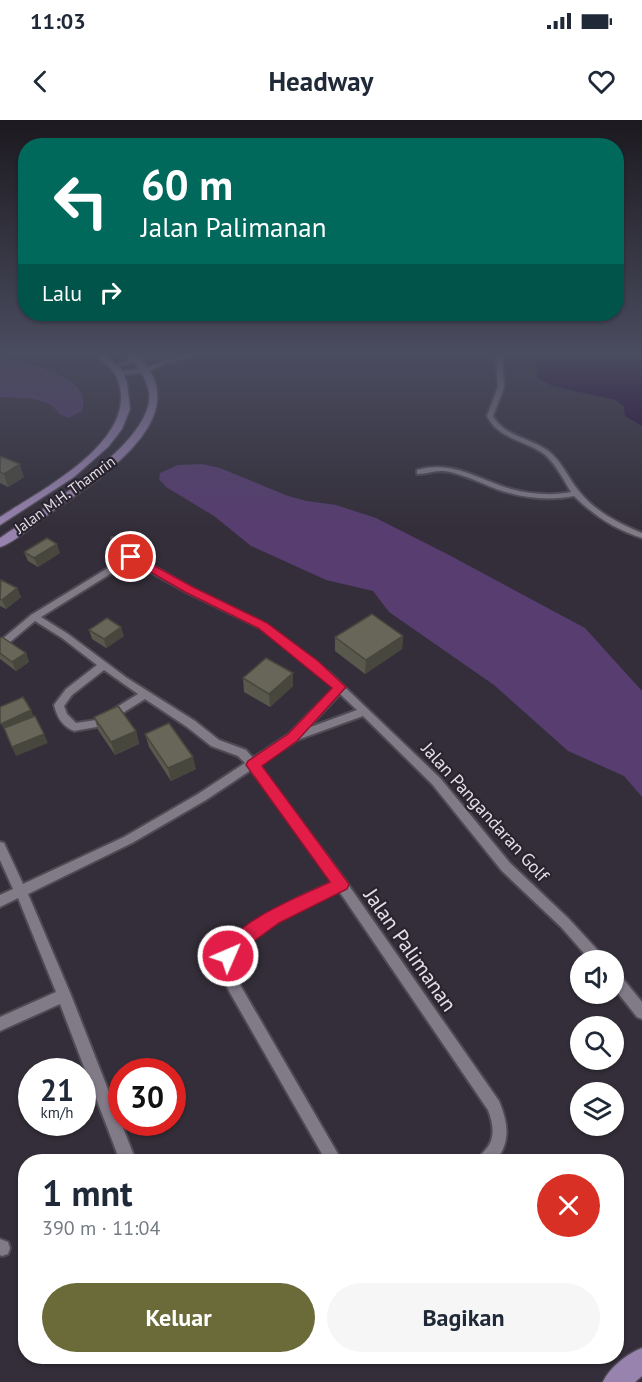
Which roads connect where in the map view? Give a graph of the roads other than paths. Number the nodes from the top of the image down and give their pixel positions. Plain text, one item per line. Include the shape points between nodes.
1 (125, 412) edge
2 (151, 412) edge
3 (492, 412) edge
4 (420, 472) dead end
5 (576, 493) junction
6 (0, 522) edge
7 (642, 536) edge
8 (115, 540) dead end
9 (0, 543) edge
10 (131, 557) junction
11 (34, 617) junction
12 (0, 646) edge
13 (103, 665) junction
14 (340, 687) junction
15 (145, 694) junction
16 (364, 712) junction
17 (293, 737) junction
18 (253, 765) junction
19 (0, 847) edge
20 (341, 884) junction
21 (20, 892) junction
22 (0, 901) edge
23 (589, 950) edge
24 (624, 990) edge
25 (64, 995) junction
26 (642, 1012) edge
27 (0, 1024) edge
28 (125, 1154) edge
29 (330, 1154) edge
30 (492, 1154) edge
31 (642, 1360) edge
32 (616, 1382) edge

1 - 6 main road, Jalan M.H. Thamrin via 112,438 86,462
2 - 9 main road, Jalan M.H. Thamrin via 132,444 120,456
3 - 5 street via 491,421 501,430 548,454
4 - 5 street via 445,469 510,491 543,496
5 - 7 street via 600,515
8 - 10 street, Jalan Pangandaran Golf
10 - 11 street
10 - 14 street, Jalan Pangandaran Golf via 263,626
11 - 12 street
11 - 13 street, Jalan Palimanan
13 - 15 street, Jalan Palimanan
13 - 15 street via 59,705 62,716 74,726 98,723
14 - 16 street, Jalan Pangandaran Golf
14 - 17 street
15 - 18 street, Jalan Palimanan via 215,743 242,753
16 - 17 street
16 - 23 street, Jalan Pangandaran Golf via 436,781 506,867
17 - 18 street
18 - 20 street, Jalan Palimanan
18 - 21 street via 165,820
19 - 21 street
20 - 29 street via 273,918 237,943 228,956 227,969
20 - 30 street, Jalan Palimanan via 494,1106 502,1133
21 - 22 street
21 - 25 street
24 - 26 street
25 - 27 street
25 - 28 street
31 - 32 main road

